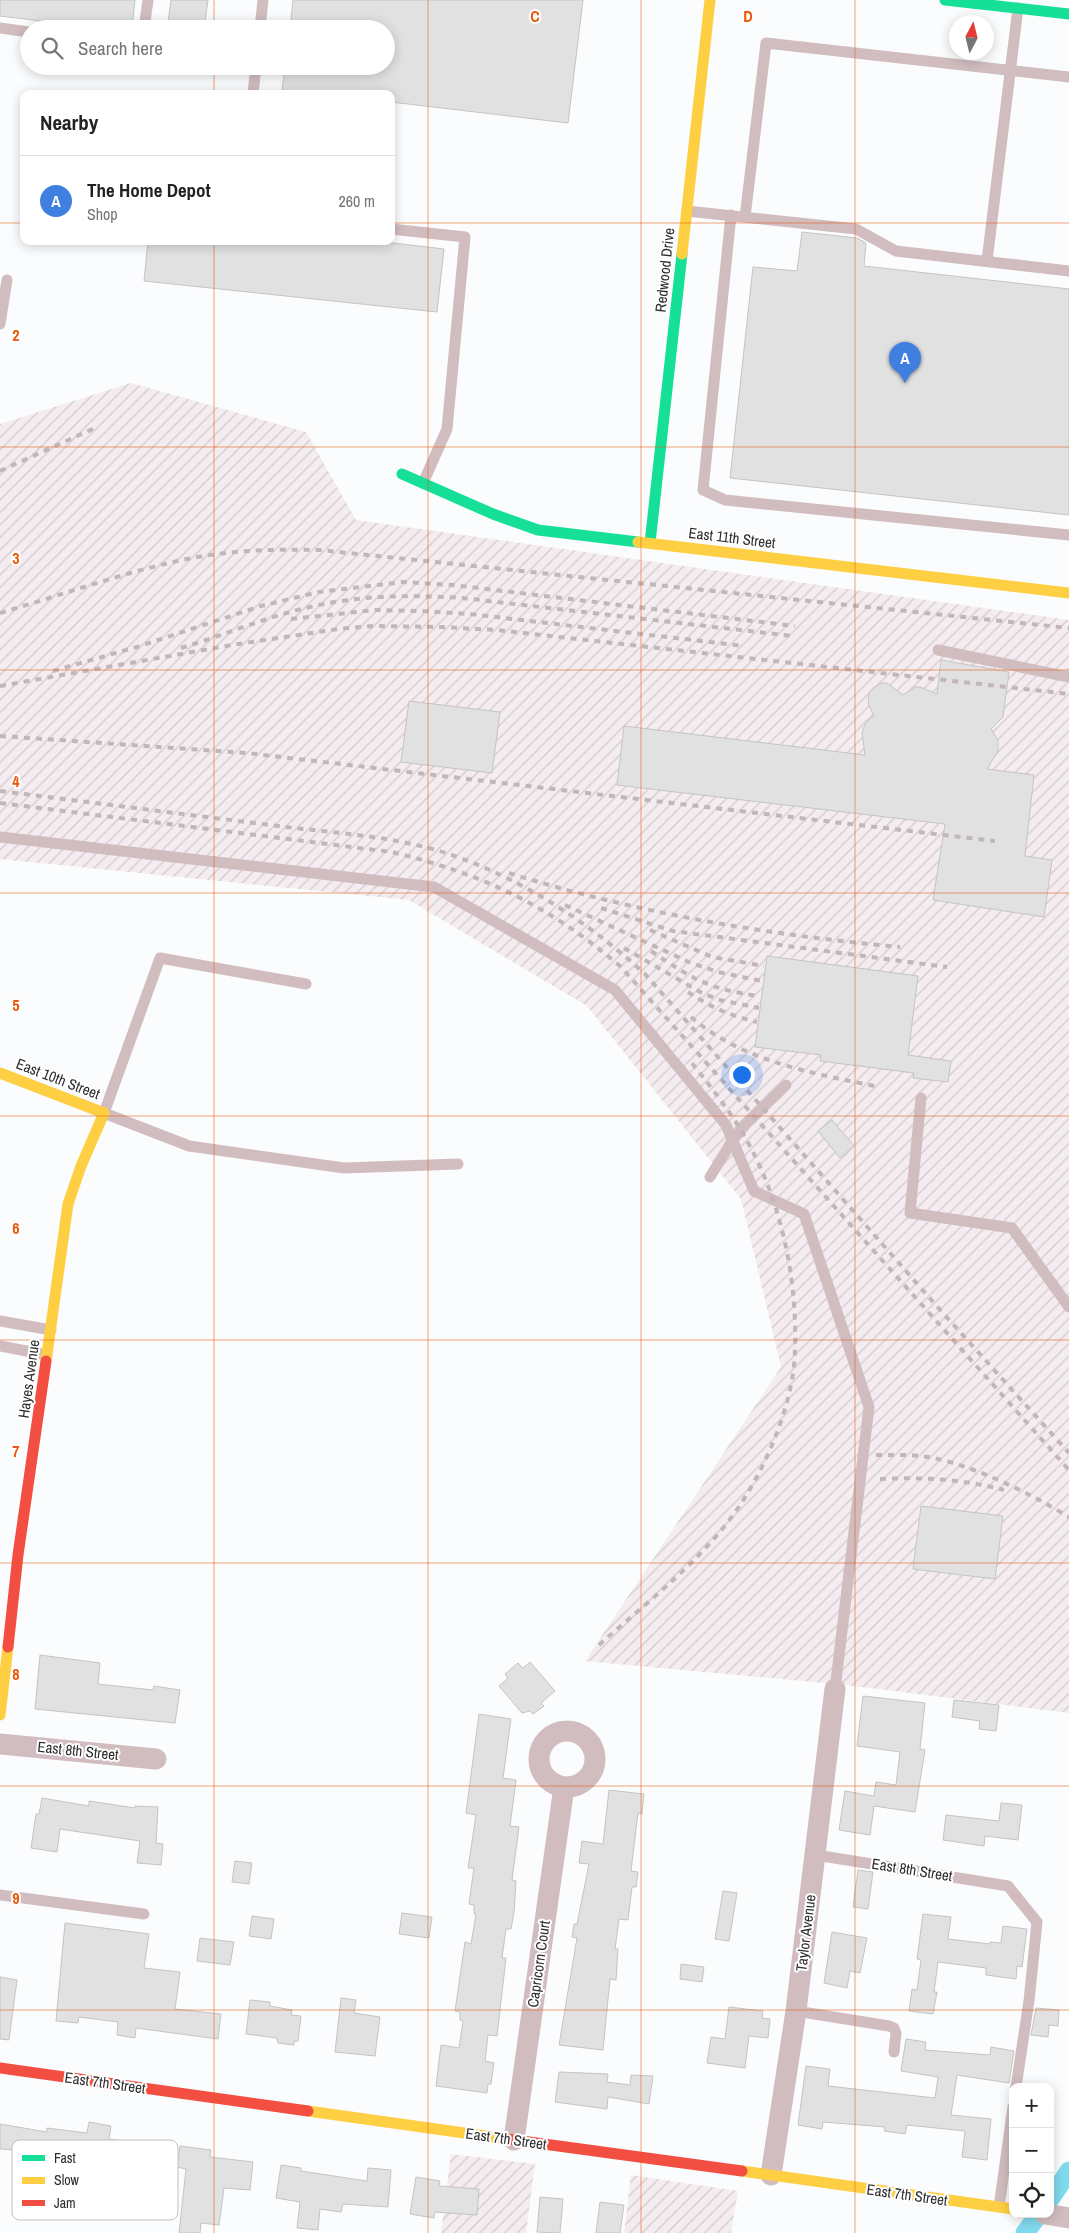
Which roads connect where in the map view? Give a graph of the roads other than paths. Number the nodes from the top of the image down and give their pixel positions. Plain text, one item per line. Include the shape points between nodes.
1 (148, 0) edge
2 (263, 0) edge
3 (710, 0) edge
4 (945, 0) edge
5 (1018, 8) junction
6 (1069, 14) edge
7 (145, 20) edge
8 (261, 20) edge
9 (0, 28) edge
10 (20, 31) edge
11 (1010, 70) junction
12 (255, 75) edge
13 (1069, 77) edge
14 (253, 90) edge
15 (687, 211) junction
16 (731, 215) junction
17 (745, 217) junction
18 (395, 229) edge
19 (987, 261) junction
20 (1069, 271) edge
21 (6, 280) dead end
22 (0, 324) edge
23 (402, 474) dead end
24 (423, 483) junction
25 (1069, 535) edge
26 (650, 543) junction
27 (1069, 593) edge
28 (938, 650) dead end
29 (1069, 677) edge
30 (0, 837) edge
31 (306, 984) dead end
32 (0, 1073) edge
33 (786, 1085) dead end
34 (921, 1098) dead end
35 (104, 1112) junction
36 (732, 1141) junction
37 (458, 1164) dead end
38 (710, 1177) dead end
39 (1069, 1307) edge
40 (0, 1321) edge
41 (51, 1330) junction
42 (0, 1346) edge
43 (48, 1355) junction
44 (0, 1605) edge
45 (12, 1606) junction
46 (835, 1689) joint
47 (0, 1716) edge
48 (0, 1744) edge
49 (156, 1759) dead end
50 (564, 1787) dead end
51 (816, 1854) junction
52 (0, 1895) edge
53 (144, 1914) dead end
54 (796, 2010) junction
55 (894, 2052) dead end
56 (0, 2068) edge
57 (1017, 2083) edge
58 (1012, 2128) edge
59 (514, 2140) junction
60 (771, 2175) junction
61 (1007, 2209) edge
62 (1054, 2216) edge
63 (1069, 2218) edge

1 - 7 lane
2 - 8 lane
3 - 15 street, Redwood Drive
4 - 5 street
5 - 6 street
5 - 11 lane
9 - 10 lane
11 - 13 lane
11 - 17 lane via 766,43
11 - 19 lane
12 - 14 lane
15 - 16 lane
15 - 26 street, Redwood Drive
16 - 17 lane
16 - 25 lane via 703,490 725,500
17 - 19 lane via 856,229 896,250
18 - 24 lane via 465,238 447,429
19 - 20 lane
21 - 22 lane
23 - 24 street, East 11th Street
24 - 26 street, East 11th Street via 538,530
26 - 27 street, East 11th Street
28 - 29 lane
30 - 36 lane via 434,887 614,990 726,1125
31 - 35 lane via 160,958
32 - 35 street, East 10th Street
33 - 36 lane
34 - 39 lane via 910,1213 1012,1228
35 - 37 lane via 189,1146 324,1166
35 - 41 street, Hayes Avenue via 68,1204
36 - 38 lane
36 - 46 lane via 754,1192 804,1214 869,1407
40 - 41 lane
41 - 43 street, Hayes Avenue
42 - 43 lane
43 - 45 street, Hayes Avenue via 13,1554
44 - 45 lane
45 - 47 street, Hayes Avenue
46 - 51 street, Taylor Avenue
48 - 49 street, East 8th Street
50 - 59 street, Capricorn Court
51 - 54 street, Taylor Avenue
51 - 57 lane, East 8th Street via 1008,1886 1037,1922
52 - 53 lane
54 - 55 lane via 894,2028
54 - 60 street, Taylor Avenue
56 - 59 street, East 7th Street
58 - 61 lane
59 - 60 street, East 7th Street
60 - 61 street, East 7th Street
62 - 63 street

